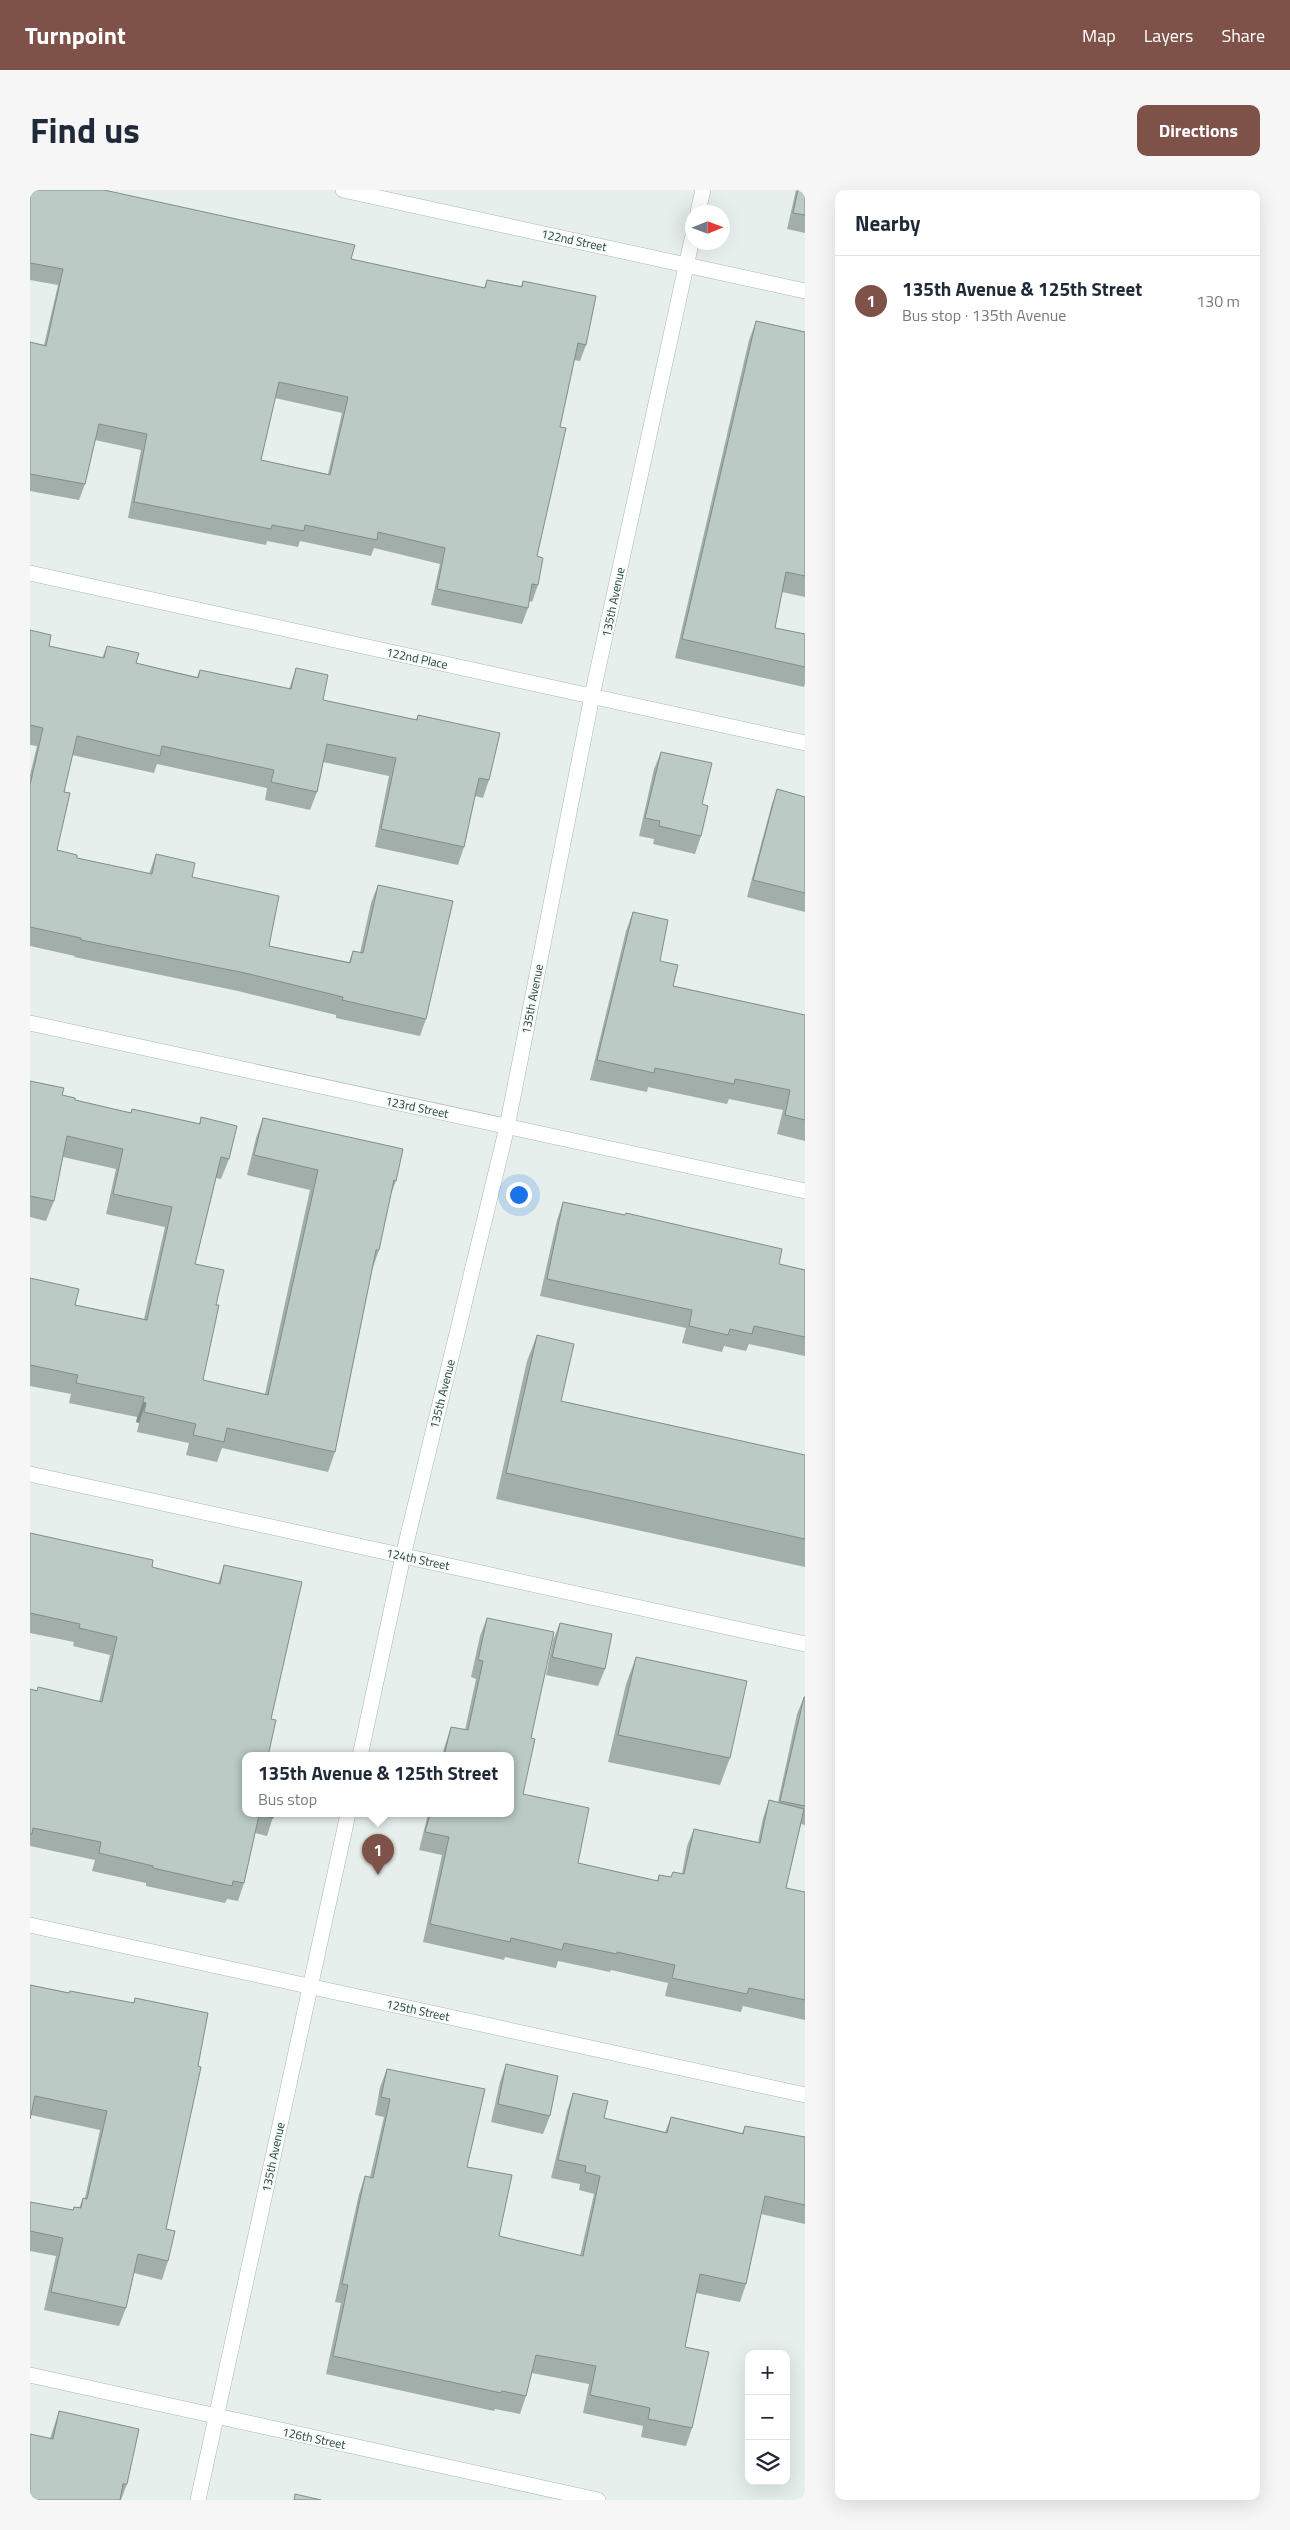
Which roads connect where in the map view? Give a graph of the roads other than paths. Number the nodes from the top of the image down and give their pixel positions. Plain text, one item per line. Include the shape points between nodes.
1 (342, 190) edge
2 (703, 190) edge
3 (700, 205) edge
4 (690, 250) edge
5 (687, 265) junction
6 (805, 291) edge
7 (30, 573) edge
8 (592, 696) junction
9 (805, 743) edge
10 (30, 1022) edge
11 (506, 1126) junction
12 (805, 1191) edge
13 (30, 1474) edge
14 (403, 1556) junction
15 (805, 1644) edge
16 (361, 1752) edge
17 (347, 1817) edge
18 (30, 1925) edge
19 (311, 1986) junction
20 (805, 2095) edge
21 (30, 2375) edge
22 (217, 2417) junction
23 (198, 2500) edge
24 (598, 2500) edge

1 - 5 street, 122nd Street
2 - 3 street
4 - 5 street, 135th Avenue
5 - 6 street, 122nd Street
5 - 8 street, 135th Avenue
7 - 8 street, 122nd Place
8 - 9 street, 122nd Place
8 - 11 street, 135th Avenue
10 - 11 street, 123rd Street
11 - 12 street, 123rd Street
11 - 14 street, 135th Avenue
13 - 14 street, 124th Street
14 - 15 street, 124th Street
14 - 16 street, 135th Avenue
17 - 19 street, 135th Avenue
18 - 19 street, 125th Street
19 - 20 street, 125th Street
19 - 22 street, 135th Avenue
21 - 22 street, 126th Street
22 - 23 street, 135th Avenue
22 - 24 street, 126th Street

